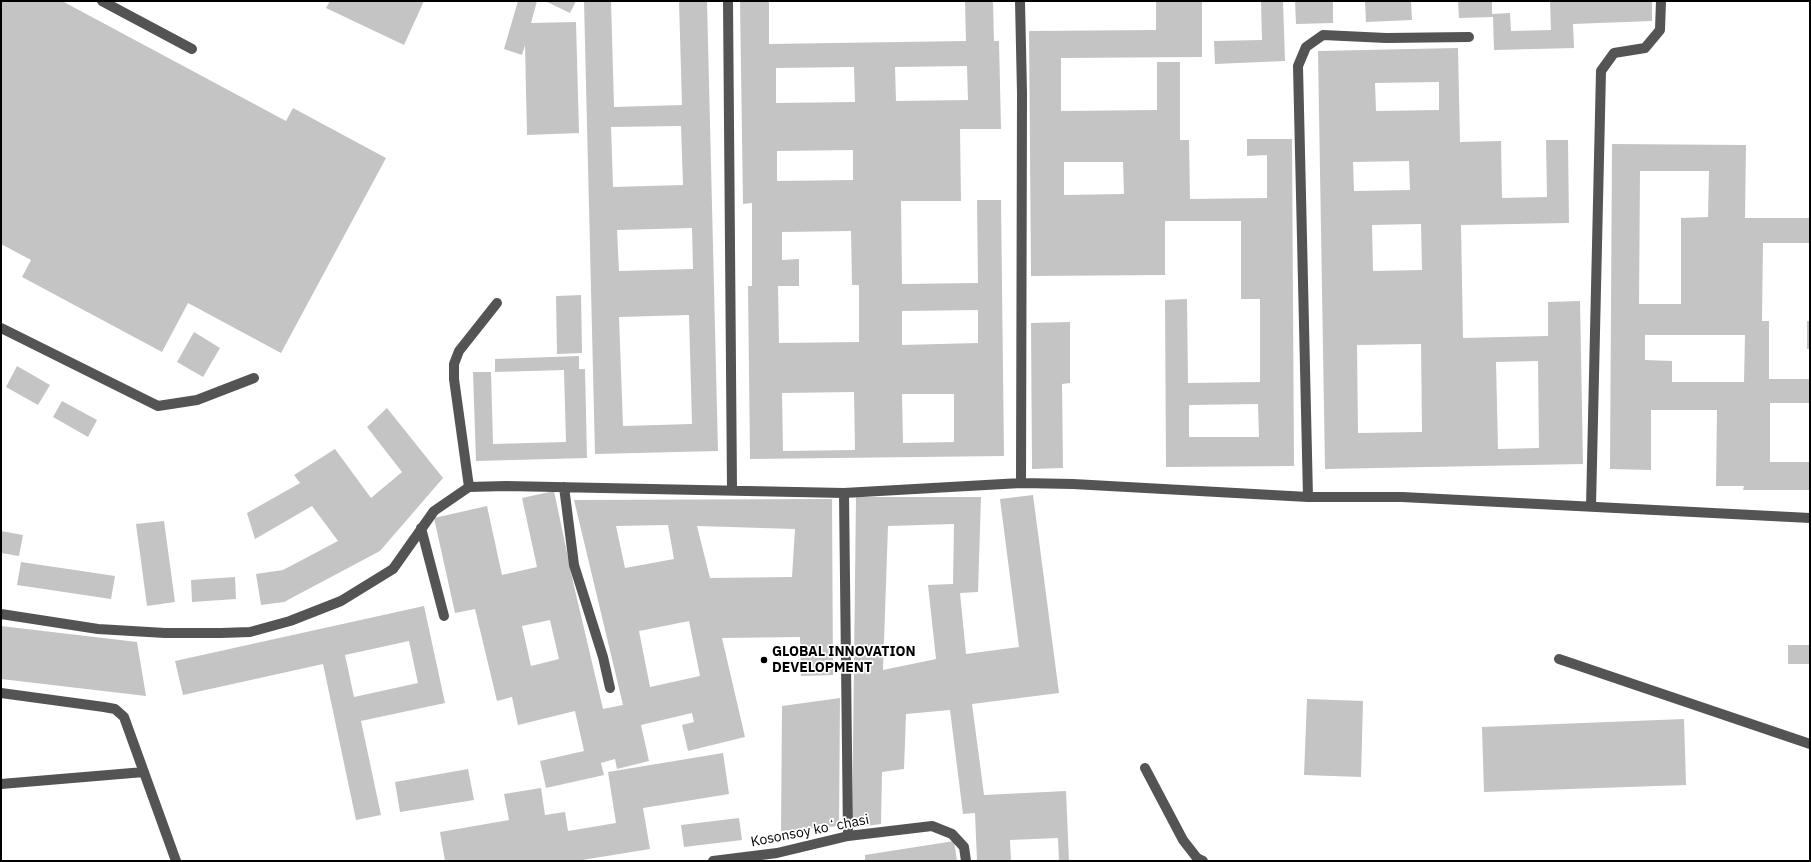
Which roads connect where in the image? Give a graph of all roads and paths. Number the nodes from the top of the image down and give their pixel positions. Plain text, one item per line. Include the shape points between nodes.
1 (102, 1) edge
2 (728, 1) edge
3 (1020, 1) edge
4 (1661, 1) edge
5 (1469, 37) dead end
6 (192, 49) dead end
7 (497, 303) dead end
8 (1, 328) edge
9 (254, 378) dead end
10 (1021, 483) junction
11 (469, 487) junction
12 (564, 487) junction
13 (732, 490) junction
14 (844, 493) junction
15 (1308, 497) junction
16 (1591, 506) junction
17 (1810, 518) edge
18 (421, 528) junction
19 (1, 614) edge
20 (444, 616) dead end
21 (1559, 659) dead end
22 (610, 688) dead end
23 (1, 693) edge
24 (1810, 744) edge
25 (1145, 768) dead end
26 (144, 772) junction
27 (1, 784) edge
28 (848, 836) junction
29 (176, 861) edge
30 (713, 861) edge
31 (966, 861) edge
32 (1203, 861) edge

1 - 6 street
2 - 13 street
3 - 10 street
4 - 16 street via 1660,30 1645,48 1614,53 1601,71
5 - 15 street via 1386,38 1323,34 1306,48 1298,66
7 - 11 street via 460,351 454,364
8 - 9 street via 158,406 197,400
10 - 14 street
10 - 15 street
11 - 12 street
11 - 18 street via 434,512
12 - 13 street
12 - 22 street via 574,565
13 - 14 street
14 - 28 street
15 - 16 street via 1402,497
16 - 17 street
18 - 19 street via 393,569 341,601 290,621 250,632 165,633 98,629
18 - 20 street
21 - 24 street
23 - 26 street via 115,709 124,717
25 - 32 street via 1183,840 1197,858
26 - 27 street
26 - 29 street
28 - 30 street, Kosonsoy koʻchasi via 777,853
28 - 31 street, Kosonsoy koʻchasi via 932,826 952,834 964,847

